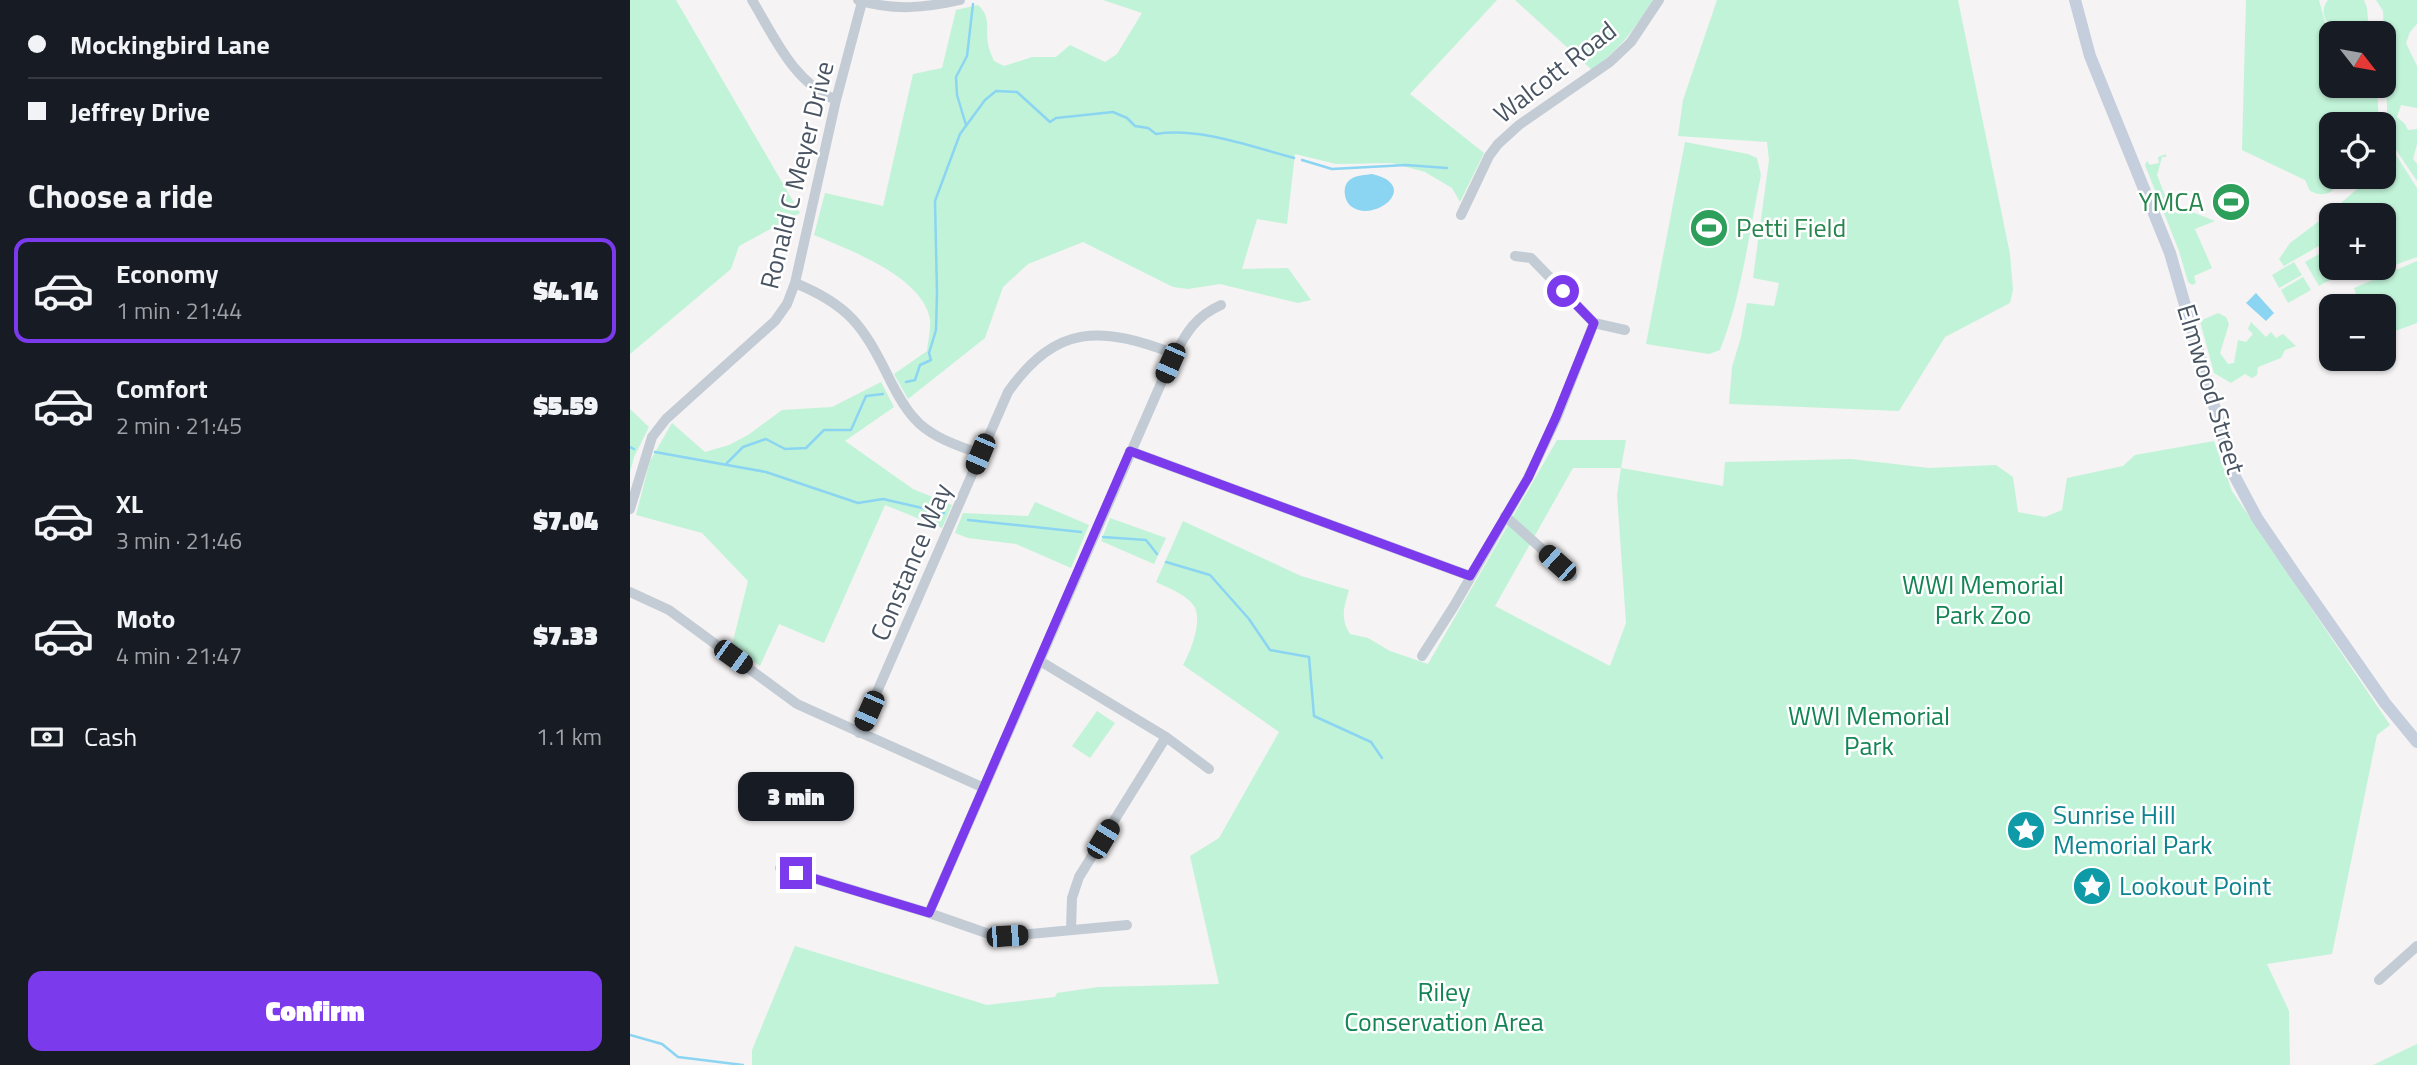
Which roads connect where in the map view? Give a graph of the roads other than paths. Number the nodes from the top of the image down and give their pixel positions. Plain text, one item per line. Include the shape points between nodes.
1 (752, 0) edge
2 (960, 0) edge
3 (1659, 0) edge
4 (2075, 0) edge
5 (860, 1) edge
6 (836, 100) junction
7 (1461, 215) dead end
8 (1515, 256) dead end
9 (795, 283) junction
10 (1221, 304) dead end
11 (1594, 323) junction
12 (1625, 330) dead end
13 (1175, 354) junction
14 (1130, 451) junction
15 (980, 454) junction
16 (630, 509) edge
17 (1505, 516) junction
18 (1470, 576) junction
19 (1572, 576) dead end
20 (630, 593) edge
21 (1422, 656) dead end
22 (1040, 662) junction
23 (859, 733) junction
24 (1166, 737) junction
25 (2417, 742) edge
26 (1209, 769) dead end
27 (984, 788) junction
28 (780, 868) dead end
29 (929, 913) junction
30 (1127, 925) dead end
31 (1071, 929) junction
32 (2417, 946) edge
33 (2379, 980) dead end

1 - 6 street via 792,67 820,93
2 - 5 street via 902,9
3 - 7 street, Walcott Road via 1610,62 1519,125 1498,145
4 - 25 main road, Elmwood Street via 2090,56 2170,253 2234,475 2295,574
5 - 6 street, Ronald C Meyer Drive
6 - 9 street, Ronald C Meyer Drive
8 - 11 street via 1531,258
9 - 15 street via 836,303 854,319 914,418 932,433
9 - 16 street, Ronald C Meyer Drive via 775,321 652,437
10 - 13 street via 1191,326
11 - 12 street
11 - 17 street via 1551,429
13 - 14 street
13 - 15 street, Constance Way via 1142,342 1090,334 1063,341 1023,370
14 - 18 street
14 - 22 street
15 - 23 street, Constance Way
17 - 18 street
17 - 19 street
18 - 21 street
20 - 23 street via 669,610 797,704
22 - 24 street
22 - 27 street
23 - 27 street
24 - 26 street
24 - 31 street via 1079,877 1072,898
27 - 29 street
28 - 29 street
29 - 31 street via 989,934
30 - 31 street
32 - 33 street

